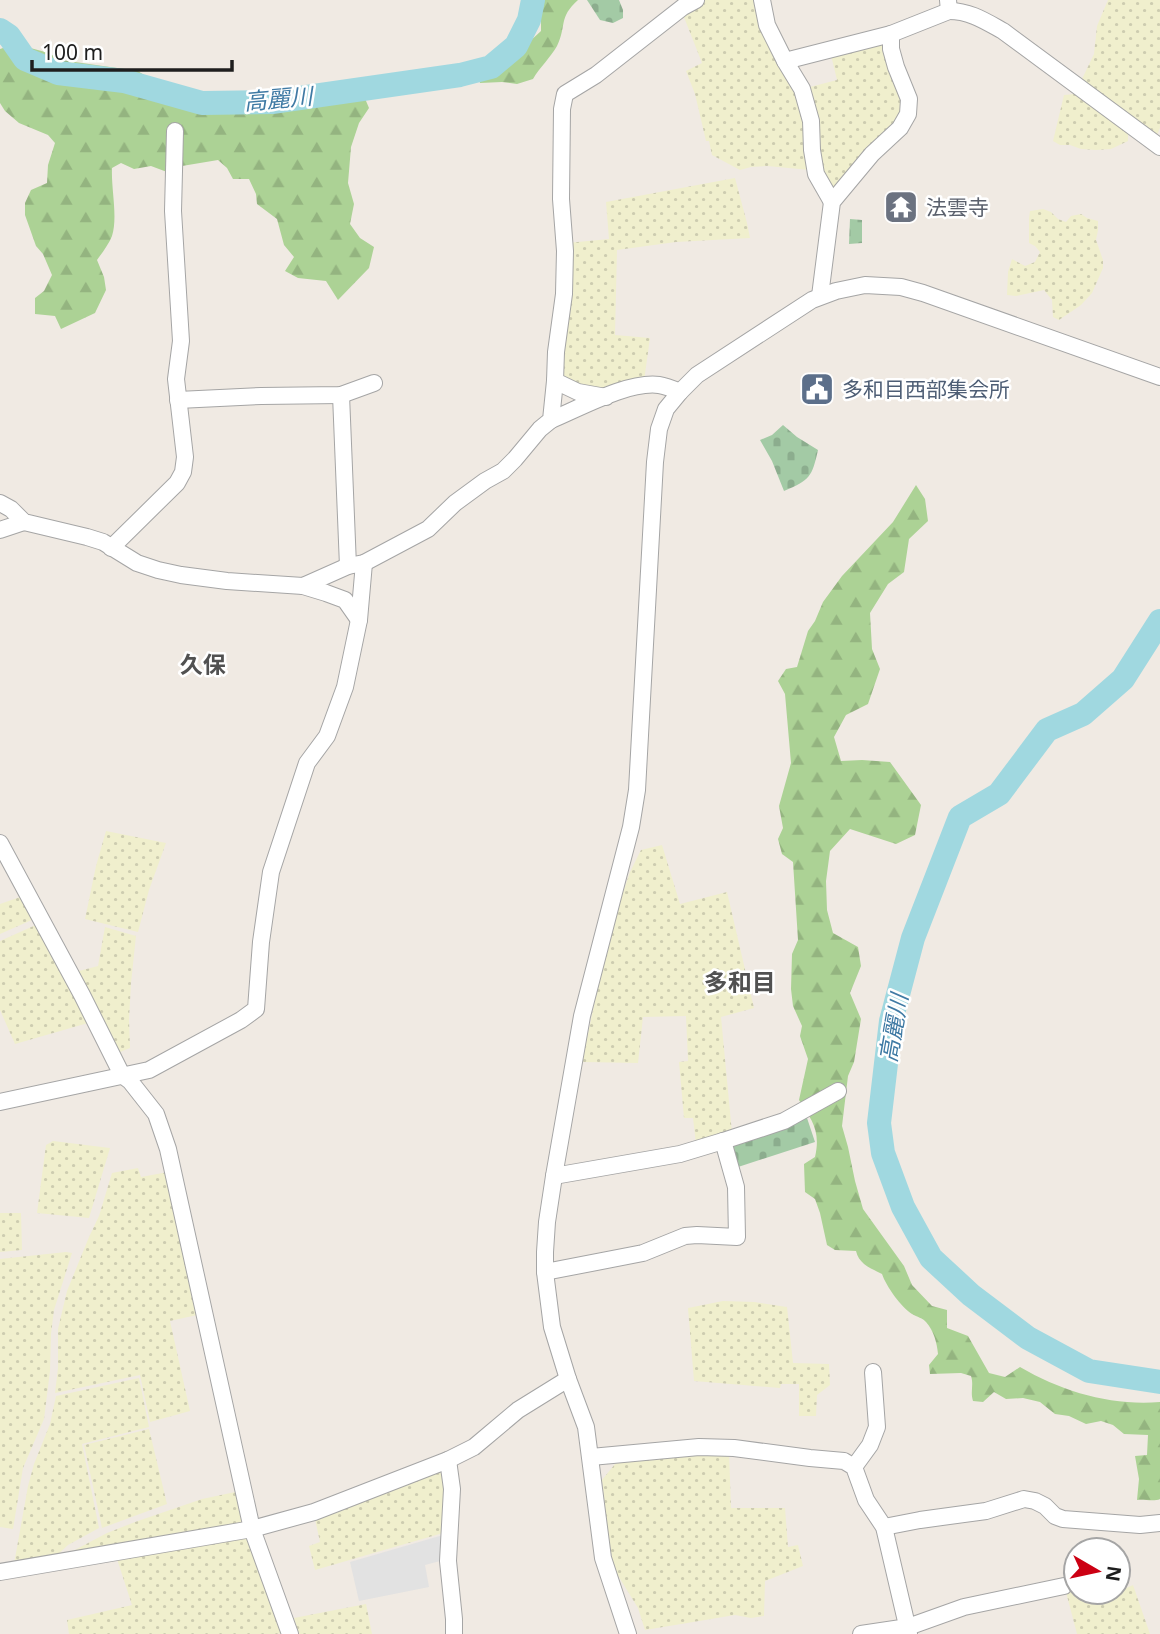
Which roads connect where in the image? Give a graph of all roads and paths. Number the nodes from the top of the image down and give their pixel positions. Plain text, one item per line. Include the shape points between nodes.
1 (696, 0) edge
2 (762, 0) edge
3 (948, 6) edge
4 (891, 34) junction
5 (785, 61) junction
6 (175, 131) dead end
7 (1160, 147) edge
8 (832, 202) junction
9 (820, 296) junction
10 (1160, 377) edge
11 (555, 381) junction
12 (374, 383) dead end
13 (680, 391) junction
14 (341, 395) junction
15 (606, 397) junction
16 (178, 400) junction
17 (551, 420) junction
18 (0, 503) edge
19 (24, 522) junction
20 (0, 530) edge
21 (111, 548) junction
22 (356, 565) junction
23 (303, 586) junction
24 (359, 620) junction
25 (0, 844) edge
26 (122, 1075) junction
27 (838, 1091) dead end
28 (0, 1102) edge
29 (723, 1141) junction
30 (554, 1176) junction
31 (545, 1272) junction
32 (873, 1372) dead end
33 (568, 1379) junction
34 (591, 1457) junction
35 (449, 1460) junction
36 (853, 1466) junction
37 (1160, 1523) edge
38 (884, 1527) junction
39 (252, 1529) junction
40 (0, 1572) edge
41 (1062, 1586) edge
42 (909, 1630) edge
43 (290, 1634) edge
44 (454, 1634) edge
45 (628, 1634) edge
46 (861, 1634) edge

1 - 11 street via 565,94 564,294
2 - 5 street via 767,24
3 - 4 street
3 - 7 street via 1003,31
4 - 5 street
4 - 8 street via 891,49 909,99 908,114
5 - 8 street via 802,89 811,121 816,174
6 - 16 street via 173,211 181,341
8 - 9 street
9 - 10 street via 865,285 901,287
9 - 13 street via 697,375
11 - 15 street via 578,392
11 - 17 street
12 - 14 street
13 - 15 street via 645,384
13 - 30 street via 666,409 658,435 637,790 582,1016
14 - 16 street
14 - 22 street
15 - 17 street
16 - 21 street via 183,472
17 - 22 street via 503,471 455,503 428,529
18 - 19 street
19 - 20 street
19 - 21 street via 87,537
21 - 23 street via 137,563 181,575
22 - 23 street
22 - 24 street
23 - 24 street via 345,600
24 - 26 street via 337,713 307,763 271,872 256,1009 159,1065
25 - 26 street
26 - 28 street
26 - 39 street via 156,1114 168,1149
27 - 29 street via 784,1121
29 - 30 street via 680,1154
29 - 31 street via 736,1187 737,1237 685,1236 643,1254
30 - 31 street
31 - 33 street via 552,1327
32 - 36 street via 877,1427
33 - 34 street via 586,1427
33 - 35 street
34 - 36 street via 734,1448 844,1461
34 - 45 street via 603,1558
35 - 39 street via 314,1512
35 - 44 street via 452,1489 447,1561
36 - 38 street via 866,1500
37 - 38 street via 1063,1519 1024,1499 986,1511
38 - 42 street
39 - 40 street
39 - 43 street
41 - 42 street via 964,1607
42 - 46 street

